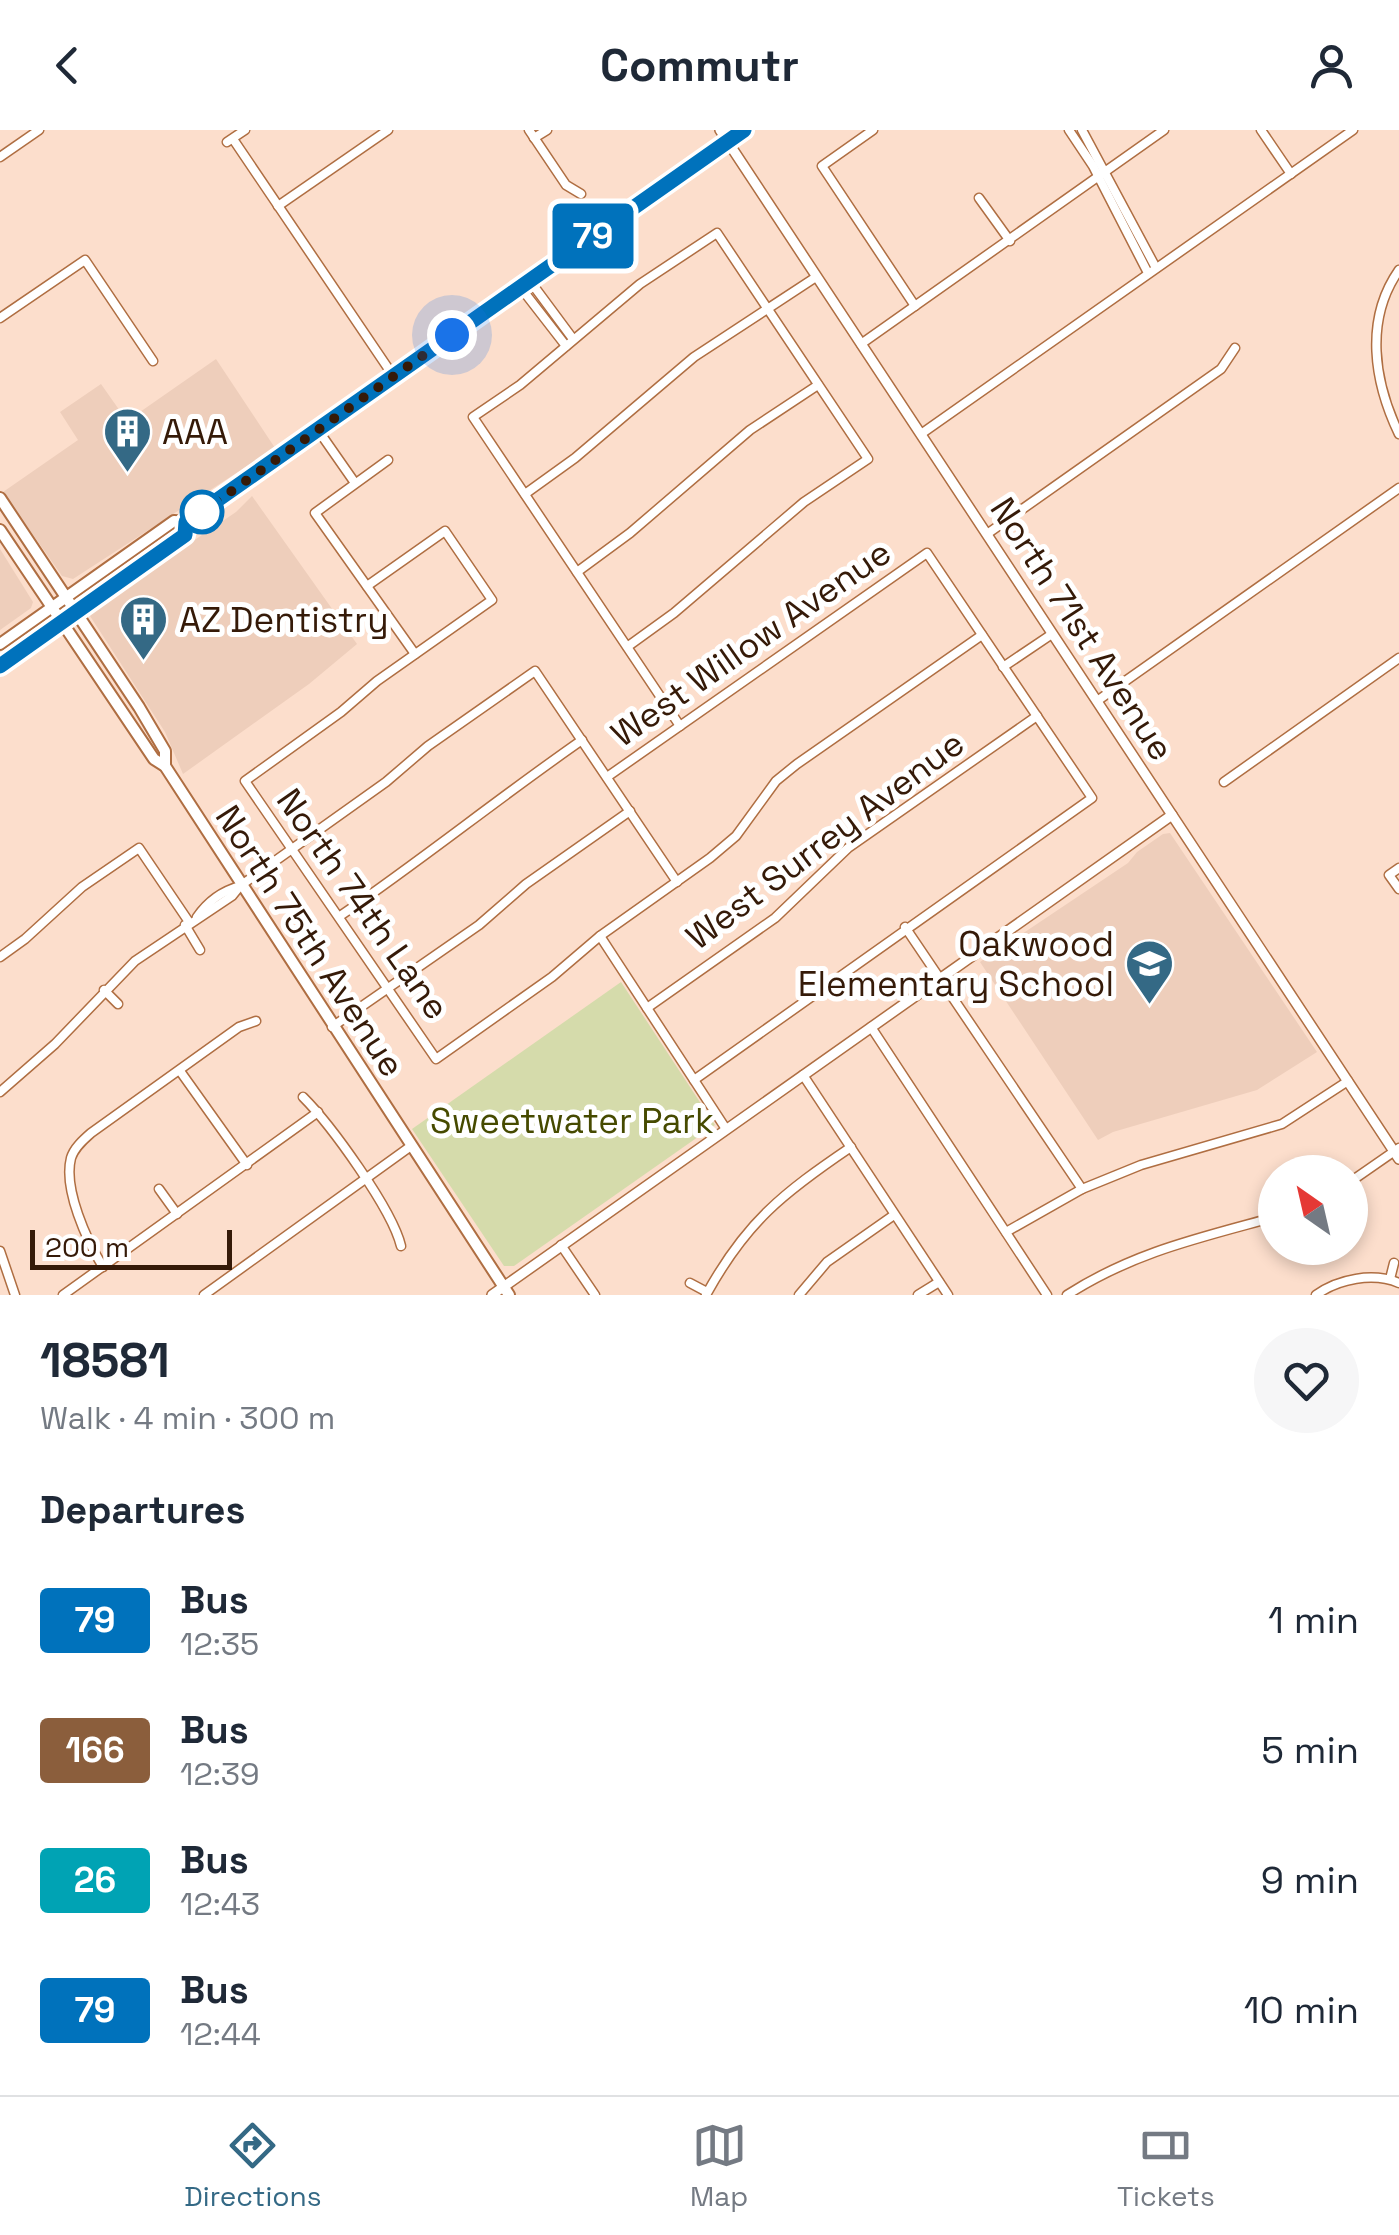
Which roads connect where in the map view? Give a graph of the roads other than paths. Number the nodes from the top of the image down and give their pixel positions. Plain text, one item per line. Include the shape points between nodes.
1 (39, 130) edge
2 (245, 130) edge
3 (388, 130) edge
4 (547, 130) edge
5 (720, 130) edge
6 (744, 130) edge
7 (873, 130) edge
8 (1068, 130) edge
9 (1082, 130) edge
10 (1164, 130) edge
11 (1261, 130) edge
12 (1353, 130) edge
13 (532, 134) edge
14 (728, 142) junction
15 (0, 158) edge
16 (1290, 174) junction
17 (1103, 176) junction
18 (581, 194) dead end
19 (980, 198) dead end
20 (278, 206) junction
21 (1010, 241) junction
22 (1399, 270) edge
23 (1152, 271) junction
24 (816, 277) junction
25 (525, 284) junction
26 (916, 306) junction
27 (768, 309) junction
28 (0, 318) edge
29 (569, 342) junction
30 (861, 344) junction
31 (1235, 348) dead end
32 (153, 361) dead end
33 (394, 376) junction
34 (818, 385) junction
35 (473, 402) dead end
36 (477, 415) junction
37 (318, 430) junction
38 (921, 434) junction
39 (1399, 434) edge
40 (388, 460) dead end
41 (857, 467) junction
42 (865, 478) dead end
43 (355, 483) junction
44 (1399, 488) edge
45 (525, 494) junction
46 (0, 498) edge
47 (186, 522) junction
48 (0, 530) edge
49 (987, 534) junction
50 (577, 572) junction
51 (367, 586) junction
52 (66, 596) junction
53 (51, 606) junction
54 (77, 611) junction
55 (62, 622) junction
56 (1052, 634) junction
57 (982, 635) junction
58 (0, 644) edge
59 (627, 647) junction
60 (415, 654) junction
61 (1399, 658) edge
62 (0, 666) edge
63 (1004, 666) junction
64 (1097, 701) junction
65 (1037, 716) junction
66 (680, 726) junction
67 (582, 740) junction
68 (164, 766) junction
69 (607, 777) junction
70 (1224, 782) dead end
71 (630, 811) junction
72 (1172, 815) junction
73 (292, 849) junction
74 (1399, 868) edge
75 (677, 882) junction
76 (240, 886) junction
77 (1399, 889) edge
78 (340, 916) junction
79 (190, 921) junction
80 (905, 927) junction
81 (600, 936) junction
82 (200, 950) dead end
83 (0, 957) edge
84 (941, 978) junction
85 (388, 988) junction
86 (104, 990) junction
87 (118, 1004) dead end
88 (647, 1008) junction
89 (256, 1021) dead end
90 (332, 1027) junction
91 (872, 1027) junction
92 (180, 1071) junction
93 (802, 1075) junction
94 (694, 1080) junction
95 (1348, 1082) junction
96 (0, 1092) edge
97 (303, 1097) dead end
98 (318, 1112) junction
99 (726, 1129) junction
100 (411, 1146) junction
101 (851, 1147) junction
102 (1397, 1153) edge
103 (247, 1164) junction
104 (1368, 1171) edge
105 (364, 1180) junction
106 (159, 1189) dead end
107 (1082, 1189) junction
108 (178, 1214) junction
109 (894, 1215) junction
110 (1258, 1222) edge
111 (1006, 1232) junction
112 (562, 1245) junction
113 (401, 1246) dead end
114 (0, 1251) edge
115 (1394, 1264) dead end
116 (102, 1267) junction
117 (1395, 1281) edge
118 (939, 1282) junction
119 (690, 1283) dead end
120 (506, 1291) edge
121 (706, 1293) edge
122 (15, 1295) edge
123 (64, 1295) edge
124 (204, 1295) edge
125 (492, 1295) edge
126 (595, 1295) edge
127 (799, 1295) edge
128 (918, 1295) edge
129 (948, 1295) edge
130 (1047, 1295) edge
131 (1067, 1295) edge
132 (1316, 1295) edge

1 - 15 street
2 - 20 street via 230,140
3 - 20 street
4 - 13 street
5 - 14 street, North 71st Avenue
6 - 14 main road
7 - 26 street via 822,166
8 - 17 street
9 - 17 street
10 - 17 street
11 - 16 street
12 - 16 street
13 - 18 street via 566,185
14 - 24 street, North 71st Avenue
14 - 25 main road
16 - 23 street
17 - 21 street
17 - 23 street
19 - 21 street
20 - 33 street
21 - 26 street
22 - 39 street via 1379,312 1376,340 1377,372
23 - 38 street
24 - 27 street
24 - 30 street, North 71st Avenue
25 - 29 street
25 - 33 main road
26 - 30 street
27 - 29 street via 717,233
27 - 34 street
27 - 45 street via 694,357
28 - 32 street via 85,260
29 - 36 street
30 - 38 street, North 71st Avenue
31 - 49 street via 1221,369
33 - 37 main road
34 - 41 street via 868,459
34 - 50 street via 750,430
35 - 36 street
36 - 45 street
37 - 43 street
37 - 47 main road
38 - 49 street, North 71st Avenue
40 - 43 street
41 - 42 street
41 - 59 street via 804,502
43 - 51 street via 314,512
44 - 64 street
45 - 50 street
46 - 52 main road, North 75th Avenue
47 - 52 main road via 174,521
47 - 54 main road via 185,535
48 - 53 main road, North 75th Avenue
49 - 56 street, North 71st Avenue
50 - 59 street
51 - 60 street
51 - 60 street via 446,531 492,600
52 - 53 main road
52 - 54 main road, North 75th Avenue
53 - 55 main road, North 75th Avenue
53 - 58 main road
54 - 55 main road
54 - 68 main road, North 75th Avenue via 165,751
55 - 62 main road
55 - 68 main road, North 75th Avenue
56 - 63 street
56 - 64 street, North 71st Avenue
57 - 63 street
57 - 66 street, West Willow Avenue via 927,553
57 - 75 street via 776,781 736,836
59 - 66 street
60 - 73 street, North 74th Lane via 245,781
61 - 70 street
63 - 65 street
64 - 72 street, North 71st Avenue
65 - 80 street via 1092,798
65 - 88 street, West Surrey Avenue via 848,848 775,918
66 - 69 street, West Willow Avenue
67 - 69 street
67 - 73 street via 535,670
67 - 78 street
68 - 76 main road, North 75th Avenue
69 - 71 street
71 - 75 street
71 - 85 street
72 - 84 street
72 - 95 street, North 71st Avenue
73 - 76 street
73 - 78 street, North 74th Lane
74 - 77 street via 1389,875
75 - 81 street
76 - 79 street
76 - 90 main road, North 75th Avenue
78 - 85 street, North 74th Lane
79 - 82 street
79 - 83 street via 139,848
79 - 86 street
80 - 84 street
80 - 94 street
81 - 85 street, North 74th Lane via 436,1059
81 - 88 street
84 - 91 street
84 - 107 street
85 - 90 street
86 - 87 street
86 - 96 street
88 - 94 street
89 - 92 street
90 - 100 main road, North 75th Avenue
91 - 93 street
91 - 111 street
92 - 103 street
92 - 116 street via 91,1132 72,1154 79,1218
93 - 99 street
93 - 101 street
94 - 99 street
95 - 102 street, North 71st Avenue
95 - 107 street via 1282,1124
97 - 98 street
98 - 103 street
98 - 105 street
99 - 112 street
100 - 105 street
100 - 120 main road, North 75th Avenue
101 - 109 street
101 - 121 street via 762,1214
102 - 104 street
103 - 108 street
105 - 113 street
105 - 124 street
106 - 108 street
107 - 111 street
108 - 116 street
109 - 118 street
109 - 127 street via 826,1262
110 - 131 street via 1133,1258
111 - 130 street
112 - 120 street
112 - 126 street
114 - 122 street
115 - 117 street
116 - 123 street
117 - 132 street via 1356,1279
118 - 128 street
118 - 129 street
119 - 121 street
120 - 125 street

